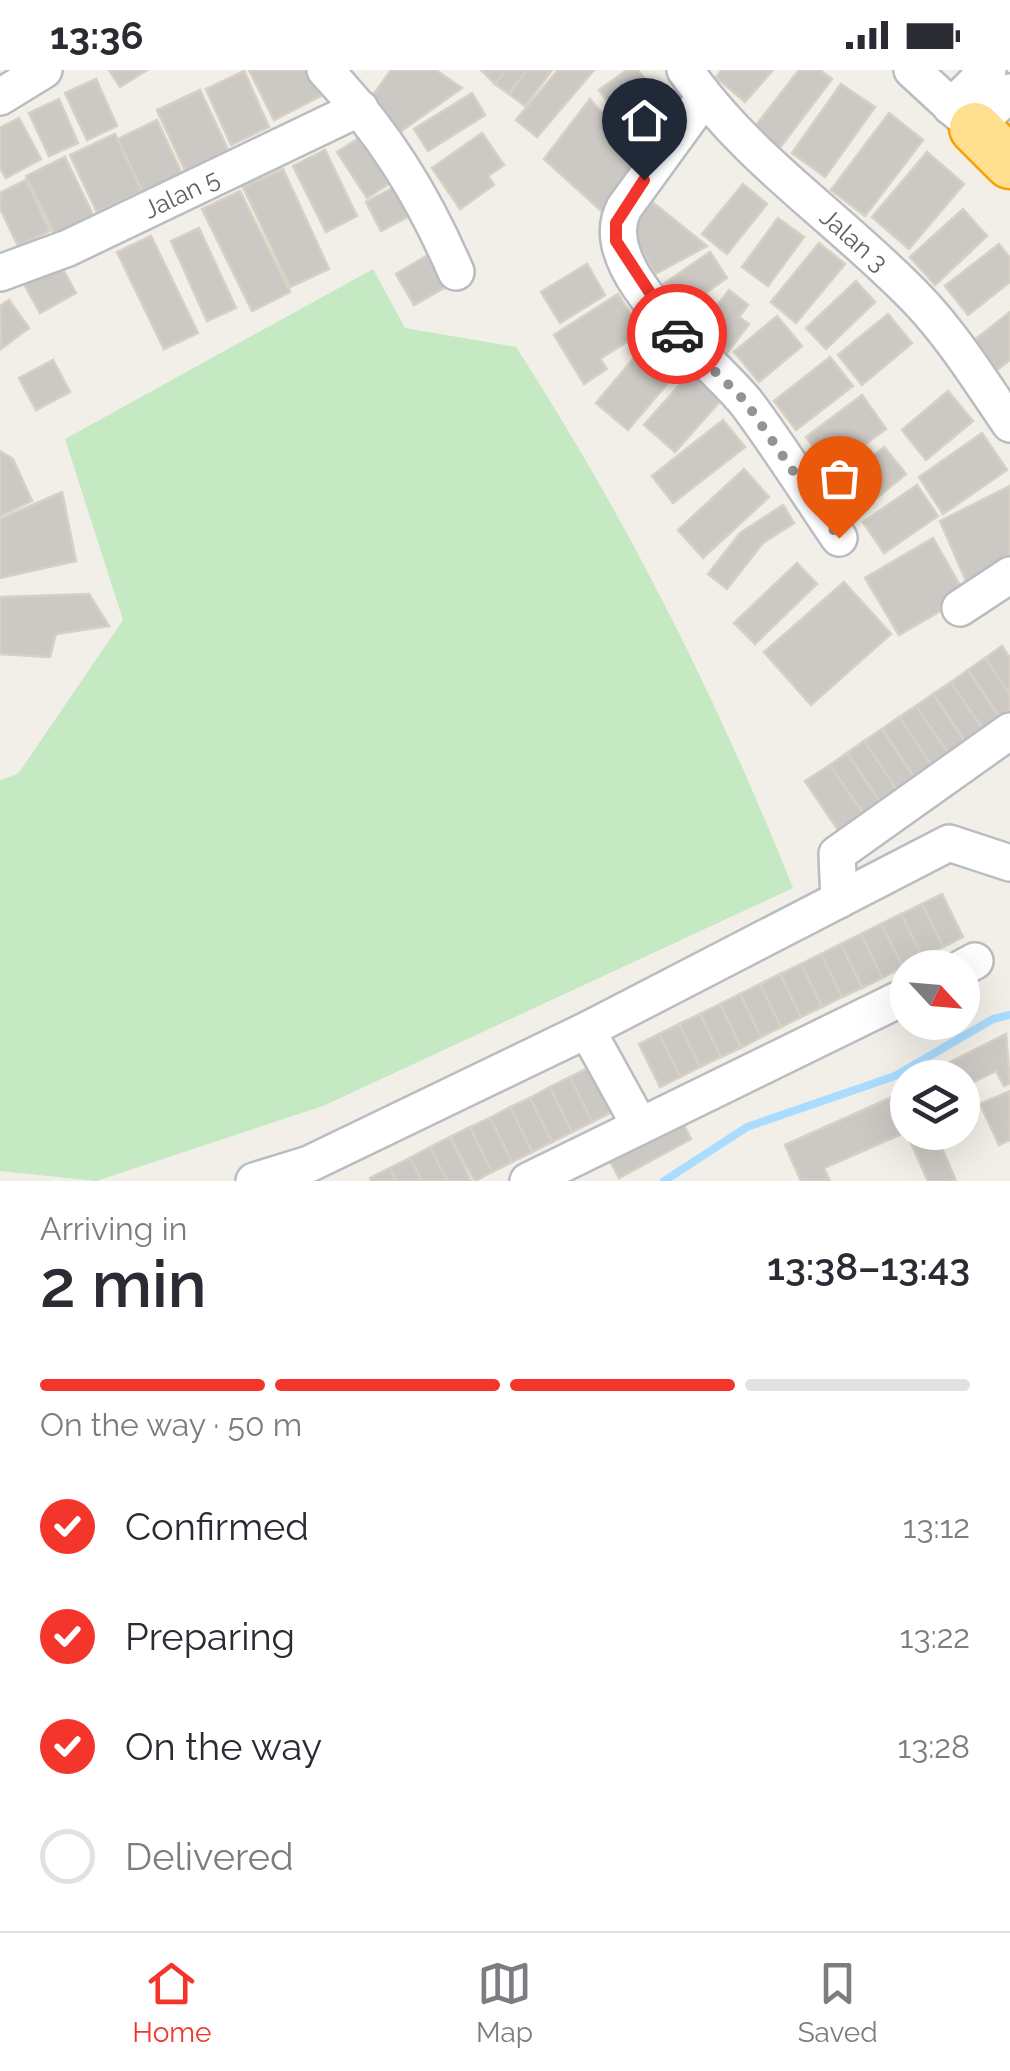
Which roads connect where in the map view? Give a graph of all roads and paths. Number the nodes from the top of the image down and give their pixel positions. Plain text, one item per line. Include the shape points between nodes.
1 (44, 70) edge
2 (324, 70) edge
3 (912, 70) edge
4 (988, 70) edge
5 (695, 84) edge
6 (1010, 92) edge
7 (0, 97) edge
8 (360, 108) junction
9 (963, 118) junction
10 (1010, 163) edge
11 (456, 272) dead end
12 (0, 273) edge
13 (1010, 424) edge
14 (839, 538) dead end
15 (1010, 574) edge
16 (960, 608) dead end
17 (1010, 731) edge
18 (1010, 864) edge
19 (838, 900) junction
20 (890, 1003) edge
21 (587, 1030) junction
22 (640, 1126) junction
23 (314, 1172) edge
24 (254, 1181) edge
25 (528, 1181) edge

1 - 7 street
2 - 8 street
3 - 9 street
4 - 9 street
5 - 13 street, Jalan 3 via 768,166 919,300
5 - 14 street via 616,223 616,241 667,324 745,401
6 - 9 street
8 - 11 street via 429,208
8 - 12 street, Jalan 5 via 68,248
9 - 10 highway
15 - 16 street
17 - 19 street via 837,854
18 - 19 street via 949,843
19 - 21 street
20 - 22 street
21 - 22 street
21 - 23 street
22 - 25 street
23 - 24 street

